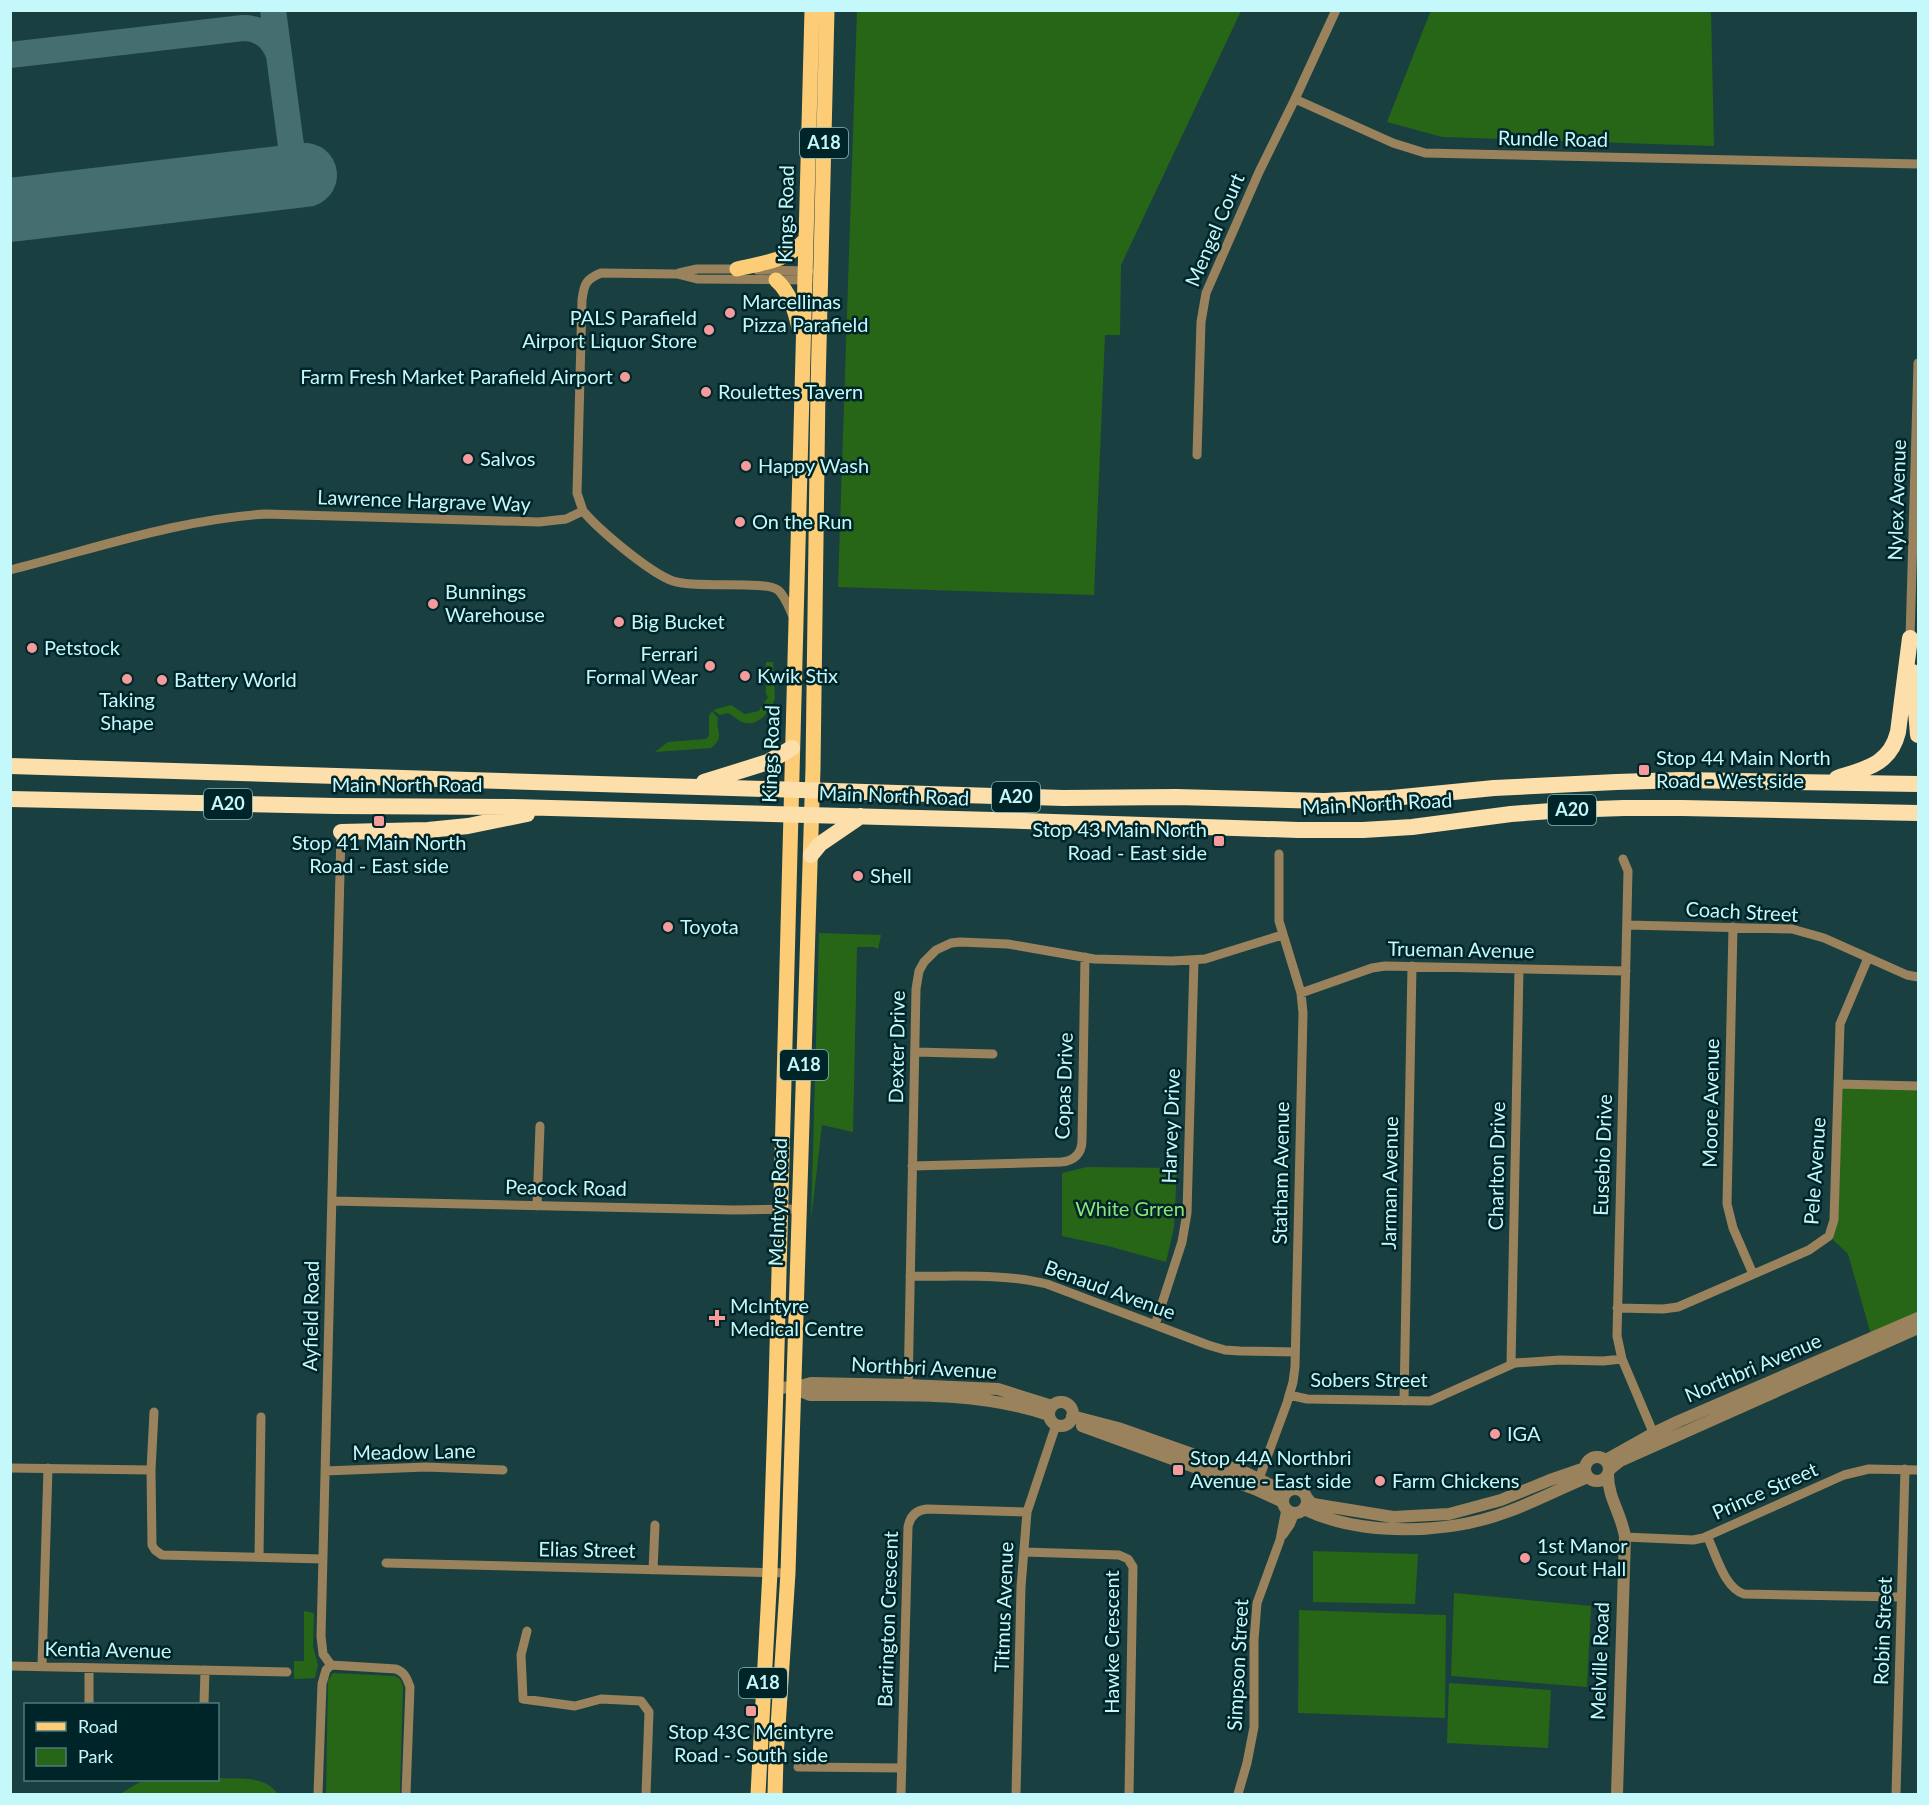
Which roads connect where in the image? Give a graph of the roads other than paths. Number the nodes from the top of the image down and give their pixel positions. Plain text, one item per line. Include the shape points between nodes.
1 (812, 10) edge
2 (827, 10) edge
3 (1336, 10) edge
4 (1295, 99) junction
5 (1918, 164) edge
6 (806, 239) junction
7 (737, 269) junction
8 (677, 274) junction
9 (805, 276) junction
10 (821, 276) junction
11 (776, 280) junction
12 (803, 346) junction
13 (1918, 363) edge
14 (1197, 455) dead end
15 (583, 511) junction
16 (10, 570) edge
17 (796, 623) junction
18 (1910, 639) junction
19 (1918, 735) edge
20 (792, 748) junction
21 (10, 766) edge
22 (1826, 782) junction
23 (1918, 784) edge
24 (692, 786) junction
25 (791, 790) junction
26 (812, 791) junction
27 (10, 799) edge
28 (557, 808) junction
29 (1918, 813) edge
30 (791, 814) junction
31 (812, 814) junction
32 (861, 816) junction
33 (340, 832) joint
34 (1279, 854) dead end
35 (811, 855) junction
36 (1623, 859) dead end
37 (1627, 925) junction
38 (1733, 927) junction
39 (1282, 935) junction
40 (1085, 957) junction
41 (1868, 958) junction
42 (1194, 960) junction
43 (1412, 966) junction
44 (1519, 969) junction
45 (1626, 971) junction
46 (807, 977) junction
47 (1918, 977) edge
48 (1301, 993) junction
49 (785, 1014) junction
50 (915, 1052) junction
51 (993, 1054) dead end
52 (1838, 1084) junction
53 (1918, 1086) edge
54 (540, 1126) dead end
55 (912, 1166) junction
56 (332, 1201) junction
57 (537, 1206) junction
58 (781, 1209) junction
59 (799, 1209) junction
60 (1753, 1274) junction
61 (910, 1276) junction
62 (1617, 1308) junction
63 (1918, 1318) edge
64 (1155, 1325) junction
65 (1918, 1328) edge
66 (1295, 1352) junction
67 (1622, 1359) junction
68 (1511, 1364) junction
69 (776, 1387) junction
70 (793, 1388) junction
71 (908, 1390) junction
72 (1289, 1395) junction
73 (1404, 1401) junction
74 (154, 1412) dead end
75 (1052, 1416) junction
76 (261, 1417) dead end
77 (1071, 1419) junction
78 (1656, 1439) junction
79 (10, 1468) edge
80 (48, 1468) junction
81 (1905, 1469) junction
82 (151, 1470) junction
83 (503, 1470) dead end
84 (1918, 1470) edge
85 (325, 1471) junction
86 (1599, 1472) junction
87 (1257, 1484) junction
88 (1294, 1504) junction
89 (1027, 1512) junction
90 (655, 1525) dead end
91 (1707, 1536) junction
92 (1625, 1537) junction
93 (1024, 1552) junction
94 (259, 1557) junction
95 (323, 1559) junction
96 (386, 1563) dead end
97 (653, 1570) junction
98 (770, 1572) junction
99 (788, 1574) junction
100 (1901, 1597) junction
101 (527, 1631) dead end
102 (331, 1665) junction
103 (10, 1666) edge
104 (42, 1666) junction
105 (89, 1668) junction
106 (205, 1670) junction
107 (287, 1672) dead end
108 (89, 1703) edge
109 (204, 1703) edge
110 (798, 1767) dead end
111 (902, 1768) junction
112 (318, 1794) edge
113 (406, 1794) edge
114 (646, 1794) edge
115 (758, 1794) edge
116 (775, 1794) edge
117 (901, 1794) edge
118 (1016, 1794) edge
119 (1129, 1794) edge
120 (1239, 1794) edge
121 (1617, 1794) edge
122 (1896, 1794) edge

1 - 6 main road, Kings Road / A18
2 - 10 main road, Kings Road / A18
3 - 4 street
4 - 5 street, Rundle Road via 1393,143 1425,153
4 - 14 street, Mengel Court via 1206,292 1201,322
6 - 7 main road via 782,258
6 - 9 main road, Kings Road / A18
7 - 8 street via 697,269
7 - 9 street
8 - 11 street via 697,279
8 - 15 street via 601,273 592,276 584,287 577,493
9 - 10 street
9 - 11 street
9 - 12 main road, Kings Road / A18
10 - 26 main road, Kings Road / A18
11 - 12 main road via 788,294
12 - 17 main road, Kings Road / A18
13 - 18 street, Nylex Avenue
15 - 16 street, Lawrence Hargrave Way via 566,519 539,522 266,514 227,517
15 - 17 street via 603,532 654,571 674,581 765,585 777,589
17 - 20 main road, Kings Road / A18
18 - 19 highway
18 - 22 highway via 1893,746 1878,764
20 - 24 highway via 768,762
20 - 25 main road, Kings Road / A18
21 - 24 highway, Main North Road / A20
22 - 23 highway, Main North Road / A20
22 - 26 highway, Main North Road / A20 via 1616,782 1324,801
24 - 25 highway, Main North Road / A20
25 - 26 highway, Main North Road / A20
25 - 30 main road, Kings Road / A18
26 - 31 main road, McIntyre Road / A18
27 - 28 highway, Main North Road / A20
28 - 30 highway, Main North Road / A20
28 - 33 highway via 468,826
29 - 32 highway, Main North Road / A20 via 1612,809 1511,814 1412,827 1309,830
30 - 31 highway, Main North Road / A20
30 - 49 main road, McIntyre Road / A18
31 - 32 highway, Main North Road / A20
31 - 35 main road, McIntyre Road / A18
32 - 35 highway via 820,844
33 - 56 street, Ayfield Road
34 - 39 street, Statham Avenue
35 - 46 main road, McIntyre Road / A18
36 - 37 street, Eusebio Drive via 1628,871
37 - 38 street, Coach Street
37 - 45 street, Eusebio Drive
38 - 41 street, Coach Street via 1792,929
38 - 60 street, Moore Avenue via 1727,1203
39 - 42 street, Dexter Drive
39 - 48 street, Statham Avenue
40 - 42 street, Dexter Drive
40 - 50 street, Dexter Drive via 968,942 951,943 936,950 924,962 917,980
40 - 55 street, Copas Drive via 1080,1152 1061,1162
41 - 47 street, Coach Street
41 - 52 street, Pele Avenue via 1840,1024
42 - 64 street, Harvey Drive via 1187,1213 1182,1242
43 - 44 street, Trueman Avenue
43 - 48 street, Trueman Avenue via 1372,968
43 - 73 street, Jarman Avenue
44 - 45 street, Trueman Avenue
44 - 68 street, Charlton Drive
45 - 62 street, Eusebio Drive
46 - 49 main road via 797,1013
46 - 59 main road, McIntyre Road / A18
48 - 66 street, Statham Avenue
49 - 58 main road, McIntyre Road / A18
50 - 51 street
50 - 55 street, Dexter Drive
52 - 53 street
52 - 60 street, Pele Avenue via 1831,1232 1809,1250
54 - 57 street
55 - 61 street, Dexter Drive
56 - 57 street, Peacock Road
56 - 85 street, Ayfield Road
57 - 58 street, Peacock Road
58 - 59 street, Peacock Road
58 - 69 main road, McIntyre Road / A18
59 - 70 main road, McIntyre Road / A18
60 - 62 street, Pele Avenue via 1678,1307
61 - 64 street, Benaud Avenue via 1034,1281
61 - 71 street, Dexter Drive
62 - 67 street, Eusebio Drive
63 - 78 street, Northbri Avenue
64 - 66 street, Benaud Avenue via 1226,1350
65 - 78 street, Northbri Avenue
66 - 72 street, Statham Avenue
67 - 68 street, Sobers Street
67 - 78 street, Eusebio Drive
68 - 73 street, Sobers Street via 1430,1401
69 - 70 street, Northbri Avenue
69 - 98 main road, McIntyre Road / A18
70 - 71 street, Northbri Avenue via 811,1383
70 - 99 main road, McIntyre Road / A18
71 - 75 street, Northbri Avenue via 998,1389
72 - 73 street, Sobers Street via 1307,1399
72 - 87 street, Statham Avenue
74 - 82 street
75 - 77 street via 1064,1426
75 - 77 street via 1058,1403 1065,1404 1071,1408
75 - 89 street, Titmus Avenue
76 - 94 street
77 - 87 street, Northbri Avenue via 1118,1428
78 - 86 street, Northbri Avenue
79 - 80 street
80 - 82 street
80 - 104 street
81 - 84 street, Prince Street
81 - 91 street, Prince Street via 1869,1469 1844,1475
81 - 100 street, Robin Street
82 - 94 street via 155,1550 162,1555
83 - 85 street, Meadow Lane via 426,1467
85 - 95 street, Ayfield Road
86 - 88 street, Northbri Avenue via 1550,1480 1501,1500 1449,1514 1393,1517 1311,1503
86 - 92 street, Melville Road
87 - 88 street, Northbri Avenue via 1279,1489
88 - 120 street, Simpson Street via 1257,1603 1254,1727
89 - 93 street, Titmus Avenue
89 - 111 street, Barrington Crescent via 927,1509 910,1519
90 - 97 street
91 - 92 street, Prince Street via 1693,1540
91 - 100 street via 1737,1592
92 - 121 street, Melville Road
93 - 118 street, Titmus Avenue
93 - 119 street, Hawke Crescent via 1119,1555 1133,1567
94 - 95 street
95 - 102 street, Ayfield Road via 321,1645
96 - 97 street, Elias Street
97 - 98 street, Elias Street
98 - 99 street, Elias Street
98 - 115 main road, McIntyre Road / A18
99 - 116 main road, McIntyre Road / A18
100 - 122 street, Robin Street
101 - 114 street via 521,1655 523,1699 575,1706 601,1699 641,1701 649,1712
102 - 112 street via 322,1684
102 - 113 street via 396,1669 407,1678 410,1687
103 - 104 street, Kentia Avenue
104 - 105 street, Kentia Avenue
105 - 106 street, Kentia Avenue
105 - 108 street
106 - 107 street, Kentia Avenue
106 - 109 street
110 - 111 street
111 - 117 street, Barrington Crescent

